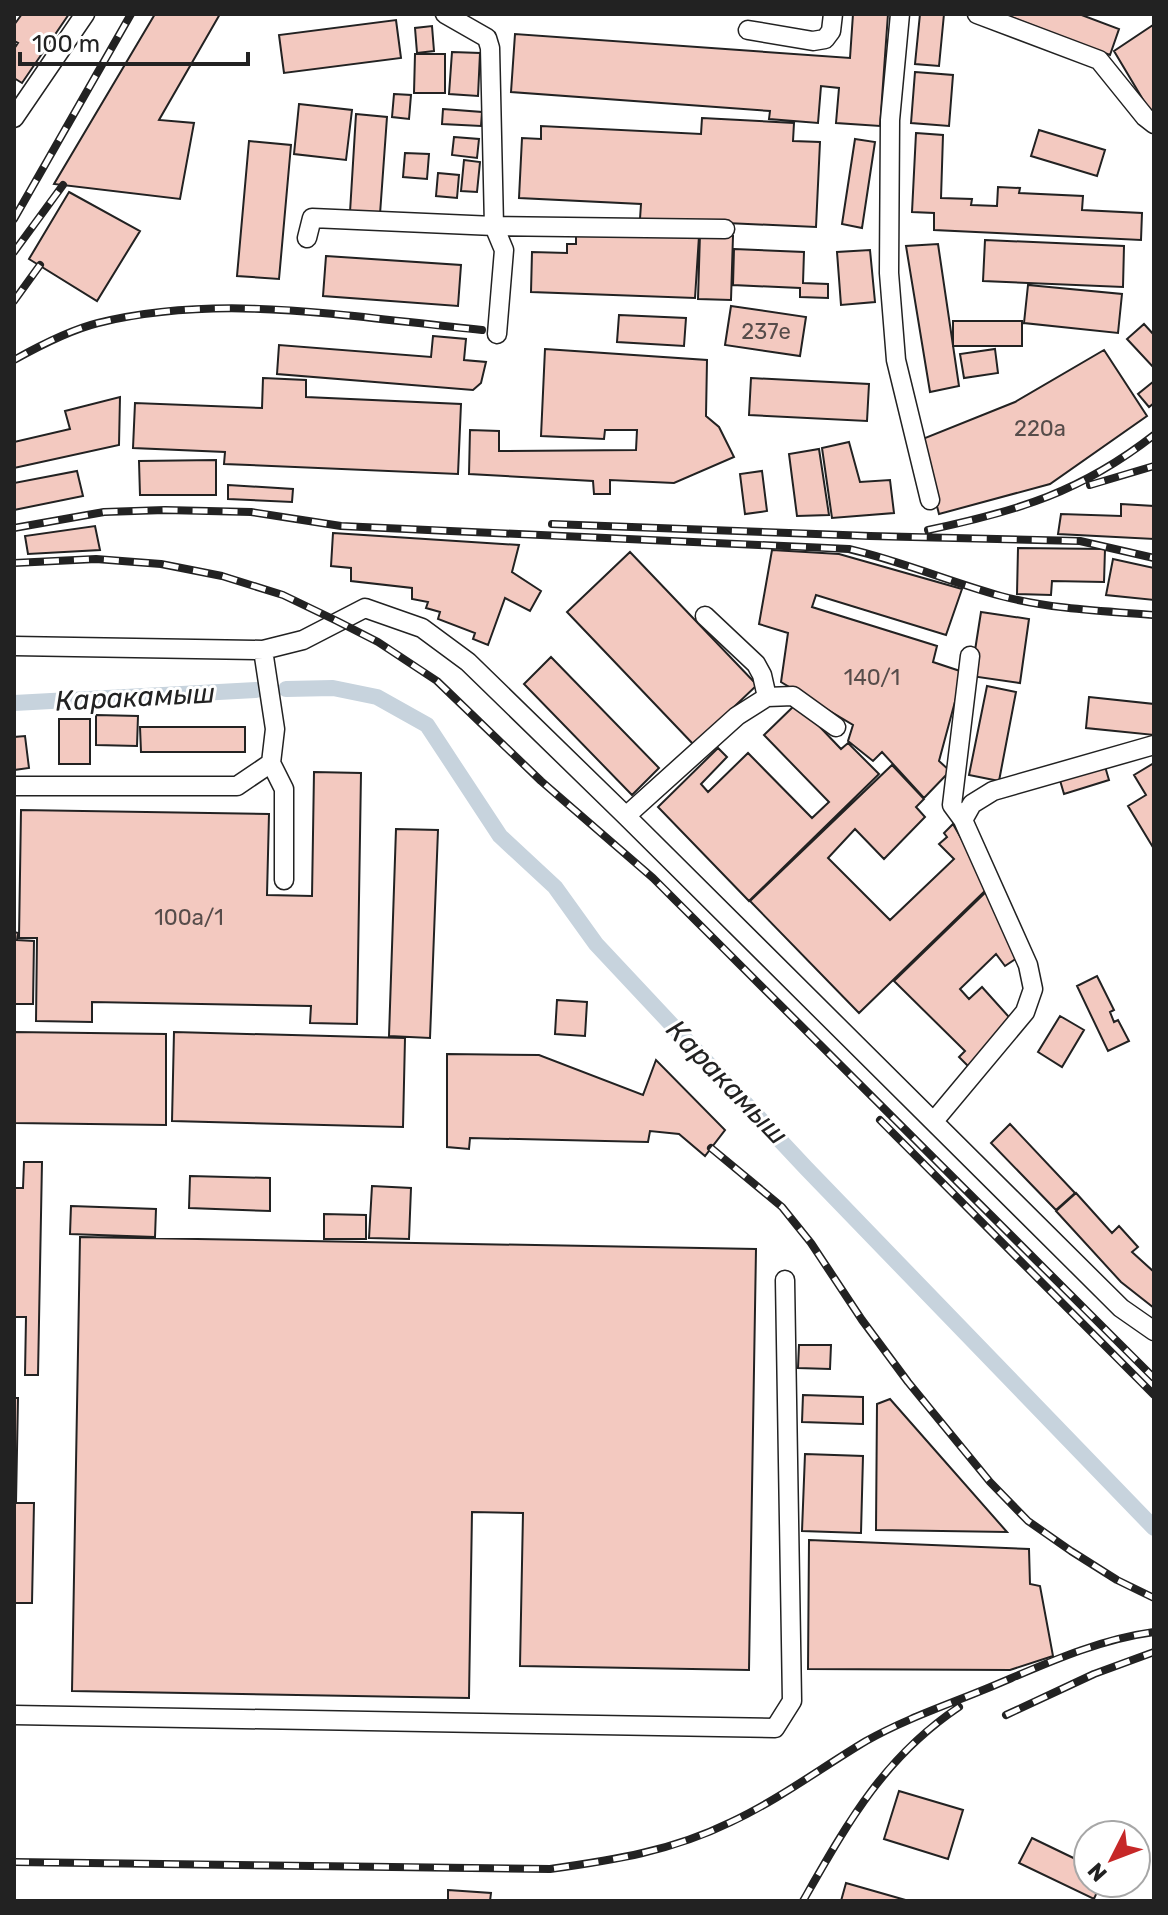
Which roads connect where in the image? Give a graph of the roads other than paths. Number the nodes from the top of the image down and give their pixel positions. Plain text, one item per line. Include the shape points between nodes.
1 (85, 14) edge
2 (445, 14) edge
3 (833, 14) edge
4 (900, 14) edge
5 (977, 14) edge
6 (748, 30) dead end
7 (14, 118) edge
8 (1154, 124) edge
9 (494, 226) junction
10 (725, 229) dead end
11 (307, 238) dead end
12 (497, 334) dead end
13 (930, 500) dead end
14 (705, 616) dead end
15 (14, 646) edge
16 (263, 650) junction
17 (970, 656) dead end
18 (767, 697) junction
19 (836, 727) dead end
20 (1154, 745) edge
21 (271, 763) junction
22 (14, 786) edge
23 (626, 816) junction
24 (963, 820) junction
25 (284, 880) dead end
26 (934, 1121) junction
27 (785, 1280) dead end
28 (1154, 1331) edge
29 (14, 1715) edge

1 - 7 street
2 - 9 street via 487,38 490,48
3 - 6 street via 825,39
4 - 13 street via 890,120 889,273 896,360
5 - 8 street via 1099,60
9 - 10 street
9 - 11 street via 312,218
9 - 12 street via 504,250
14 - 18 street via 756,664
15 - 16 street
16 - 21 street via 275,729
16 - 23 street via 303,640 365,608 422,628 468,662
17 - 24 street via 952,805
18 - 19 street via 793,696
18 - 23 street via 737,716
20 - 24 street via 993,791 972,804
21 - 22 street via 237,786
21 - 25 street via 284,789
23 - 26 street
24 - 26 street via 1028,965 1033,989 1025,1012
26 - 28 street via 1121,1308
27 - 29 street via 792,1701 775,1728

